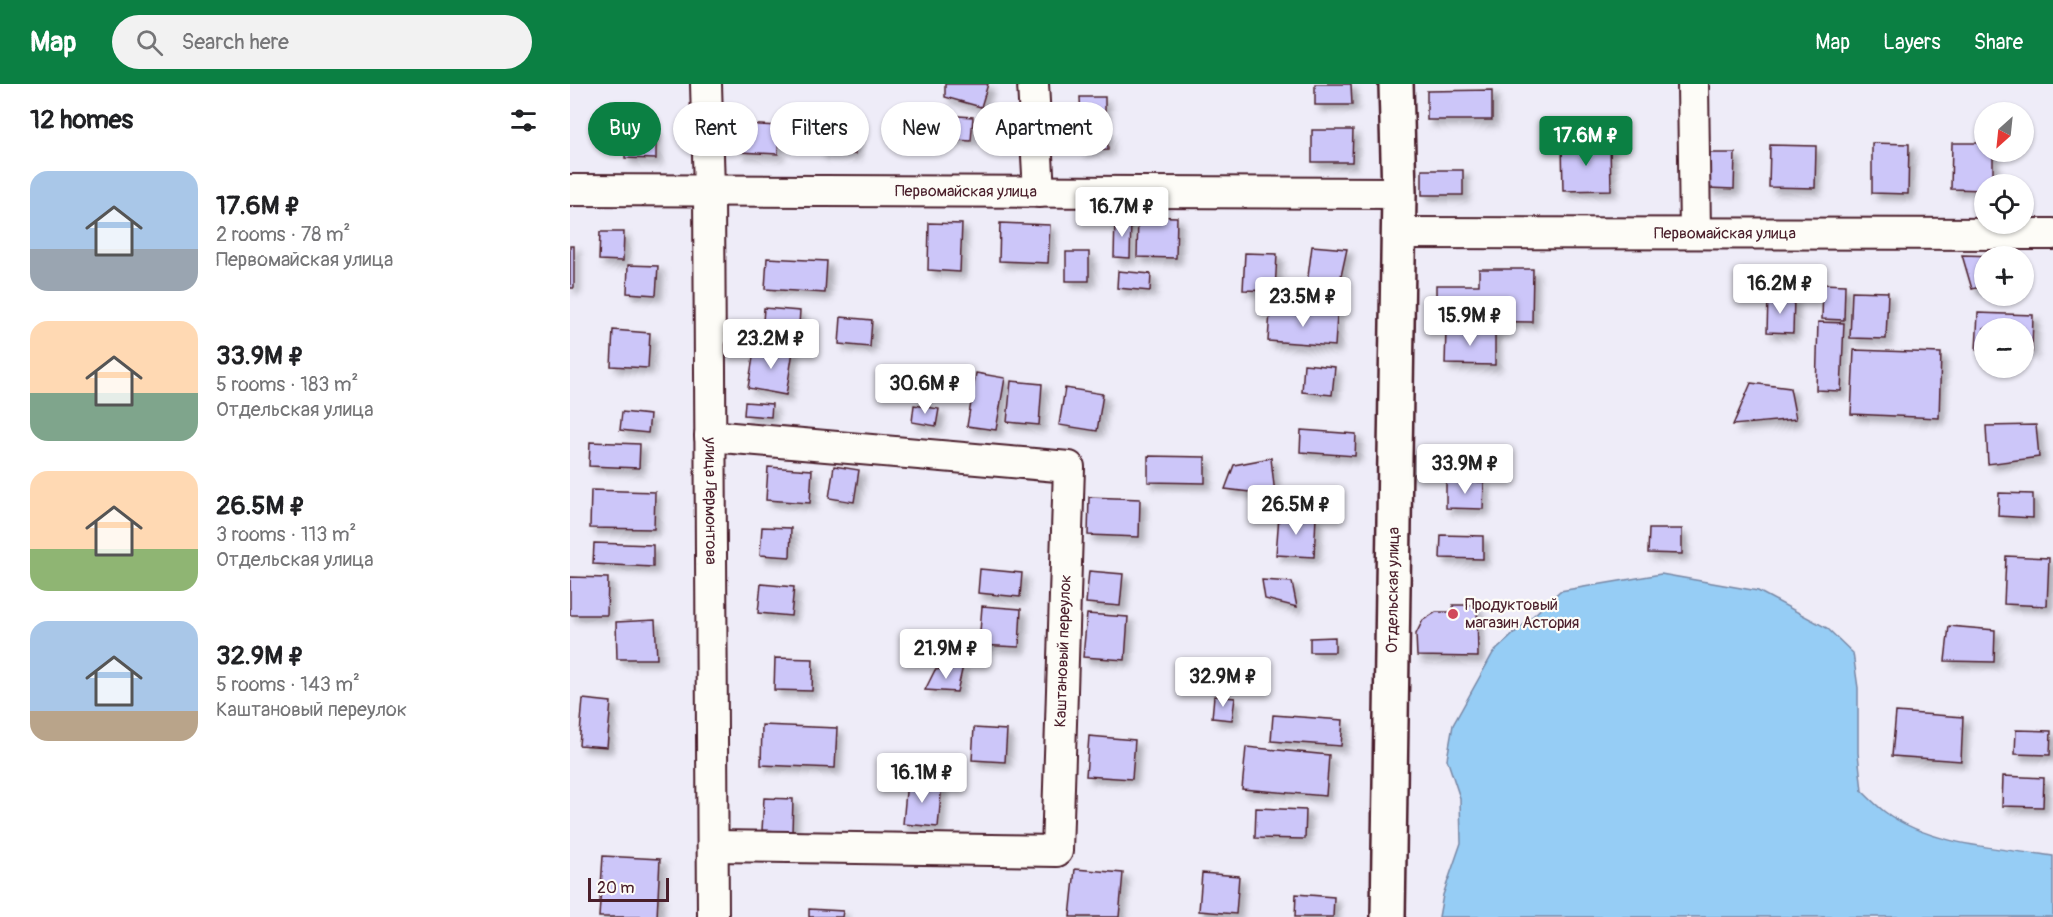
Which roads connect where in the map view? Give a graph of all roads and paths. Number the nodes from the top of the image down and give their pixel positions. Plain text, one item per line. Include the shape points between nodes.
1 (706, 84) edge
2 (1033, 84) edge
3 (1396, 84) edge
4 (1693, 84) edge
5 (570, 190) edge
6 (709, 190) junction
7 (1039, 192) junction
8 (1399, 193) junction
9 (1398, 233) junction
10 (1695, 233) junction
11 (2053, 234) edge
12 (710, 436) junction
13 (713, 846) junction
14 (713, 917) edge
15 (1388, 917) edge

1 - 6 street, улица Лермонтова
2 - 7 street
3 - 8 street, Отдельская улица
4 - 10 street
5 - 6 street, Первомайская улица
6 - 7 street, Первомайская улица
6 - 12 street, улица Лермонтова
7 - 8 street, Первомайская улица
8 - 9 street, Отдельская улица
9 - 10 street, Первомайская улица
9 - 15 street, Отдельская улица
10 - 11 street, Первомайская улица
12 - 13 street, улица Лермонтова
12 - 13 street, Каштановый переулок via 1069,467 1057,851
13 - 14 street, улица Лермонтова

